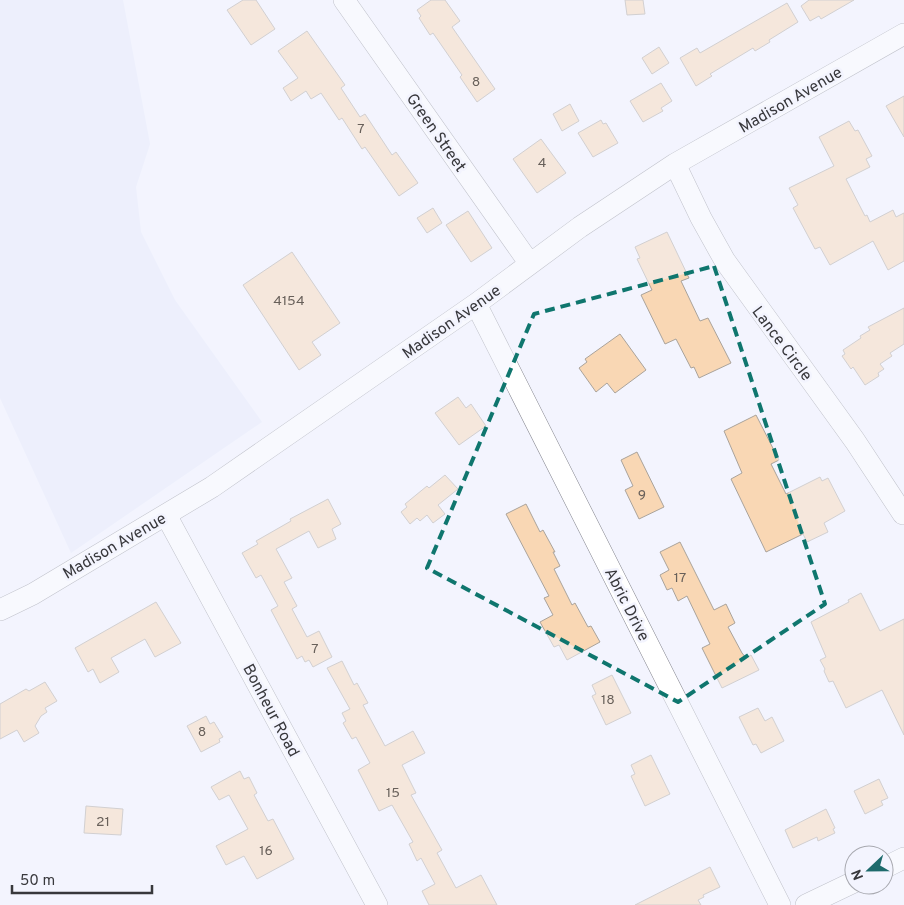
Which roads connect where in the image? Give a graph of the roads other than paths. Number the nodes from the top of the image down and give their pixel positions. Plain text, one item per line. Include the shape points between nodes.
1 (344, 0) edge
2 (904, 34) edge
3 (675, 164) junction
4 (530, 264) junction
5 (476, 304) junction
6 (903, 514) edge
7 (166, 515) junction
8 (0, 610) edge
9 (844, 887) edge
10 (378, 905) edge
11 (780, 905) edge
12 (806, 905) edge

1 - 4 street, Green Street
2 - 3 street, Madison Avenue
3 - 4 street, Madison Avenue
3 - 6 street, Lance Circle via 725,261 855,441
4 - 5 street, Madison Avenue
5 - 7 street, Madison Avenue
5 - 11 street, Abric Drive
7 - 8 street, Madison Avenue via 33,594
7 - 10 street, Bonheur Road
9 - 12 street

